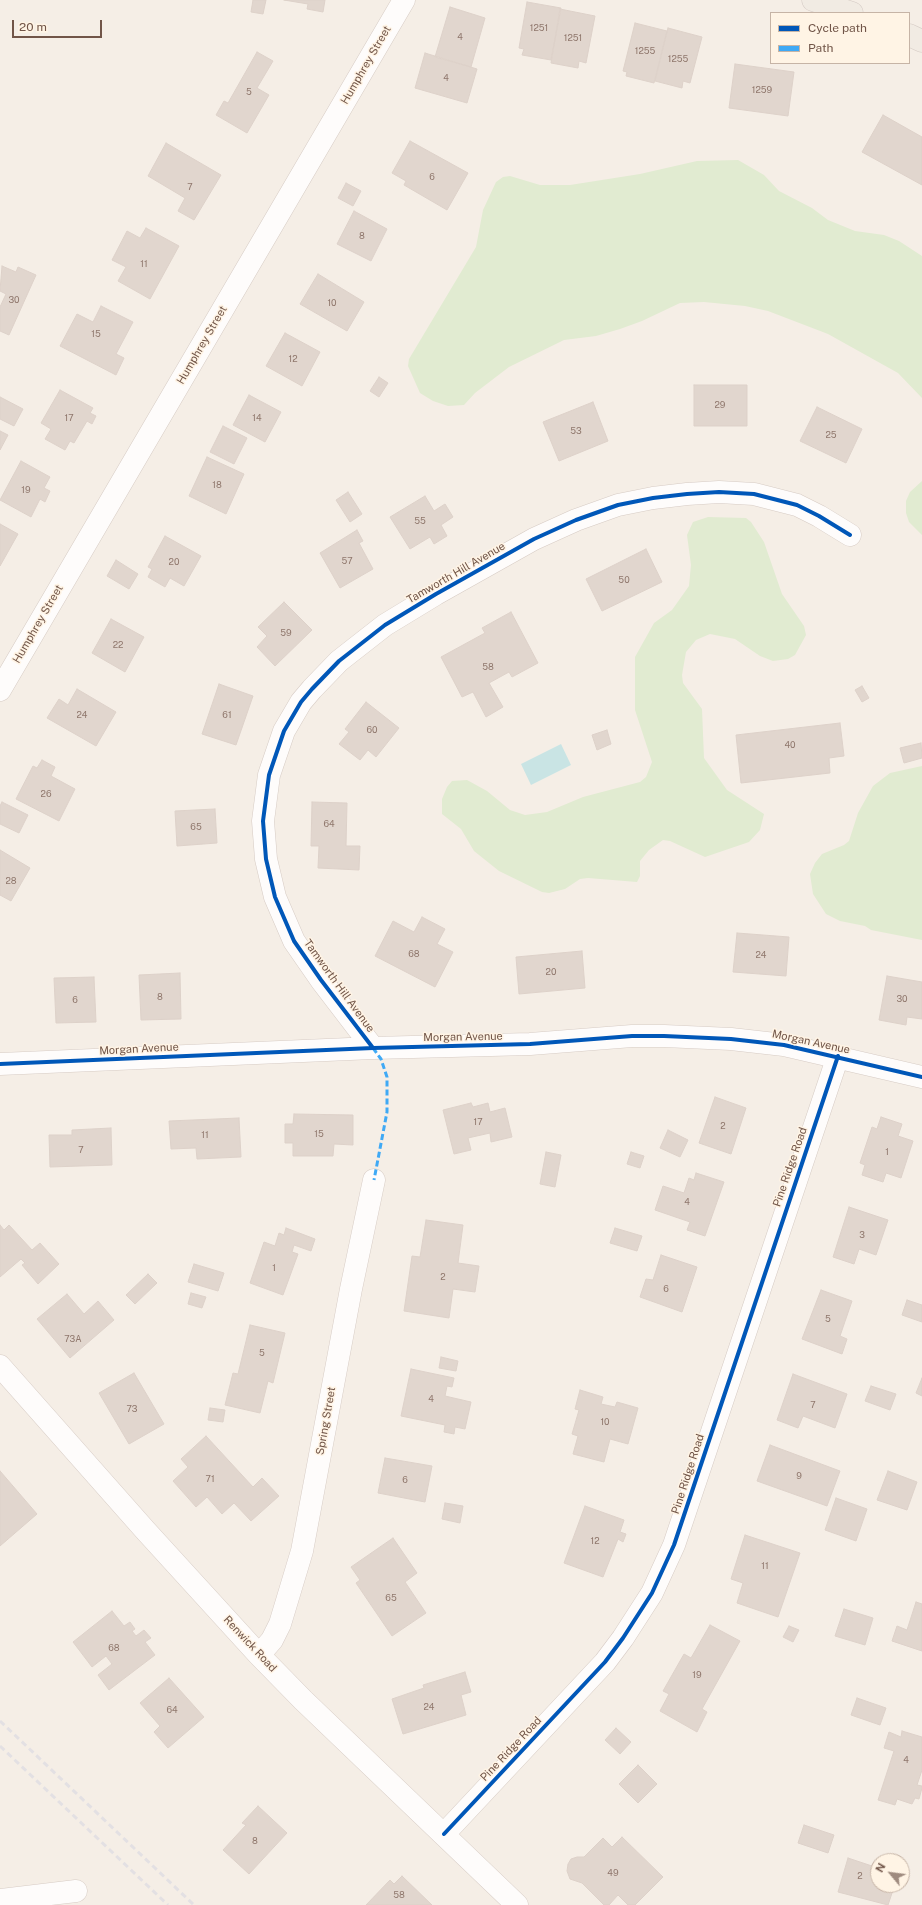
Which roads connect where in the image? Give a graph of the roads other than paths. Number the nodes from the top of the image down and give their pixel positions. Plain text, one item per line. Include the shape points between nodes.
1 (404, 0) edge
2 (813, 0) edge
3 (849, 12) edge
4 (910, 35) edge
5 (922, 41) edge
6 (850, 535) dead end
7 (0, 690) edge
8 (373, 1048) junction
9 (838, 1056) junction
10 (0, 1064) edge
11 (922, 1077) edge
12 (374, 1180) dead end
13 (0, 1366) edge
14 (258, 1655) junction
15 (444, 1834) junction
16 (76, 1891) dead end
17 (0, 1900) edge
18 (517, 1905) edge

1 - 7 street, Humphrey Street
2 - 3 main road
4 - 5 main road
6 - 8 street, Tamworth Hill Avenue via 797,505 754,494 687,494 618,505 534,539 436,594 385,625 339,661 312,688 284,731 269,775 263,821 266,858 275,897 294,941
8 - 9 street, Morgan Avenue via 530,1044 632,1036 671,1036 764,1042
8 - 10 street, Morgan Avenue
9 - 11 street, Morgan Avenue
9 - 15 street, Pine Ridge Road via 674,1545 658,1582 639,1615 605,1662
12 - 14 street, Spring Street via 302,1551 280,1624 272,1640
13 - 14 street, Renwick Road
14 - 15 street, Renwick Road
15 - 18 street, Renwick Road
16 - 17 street

